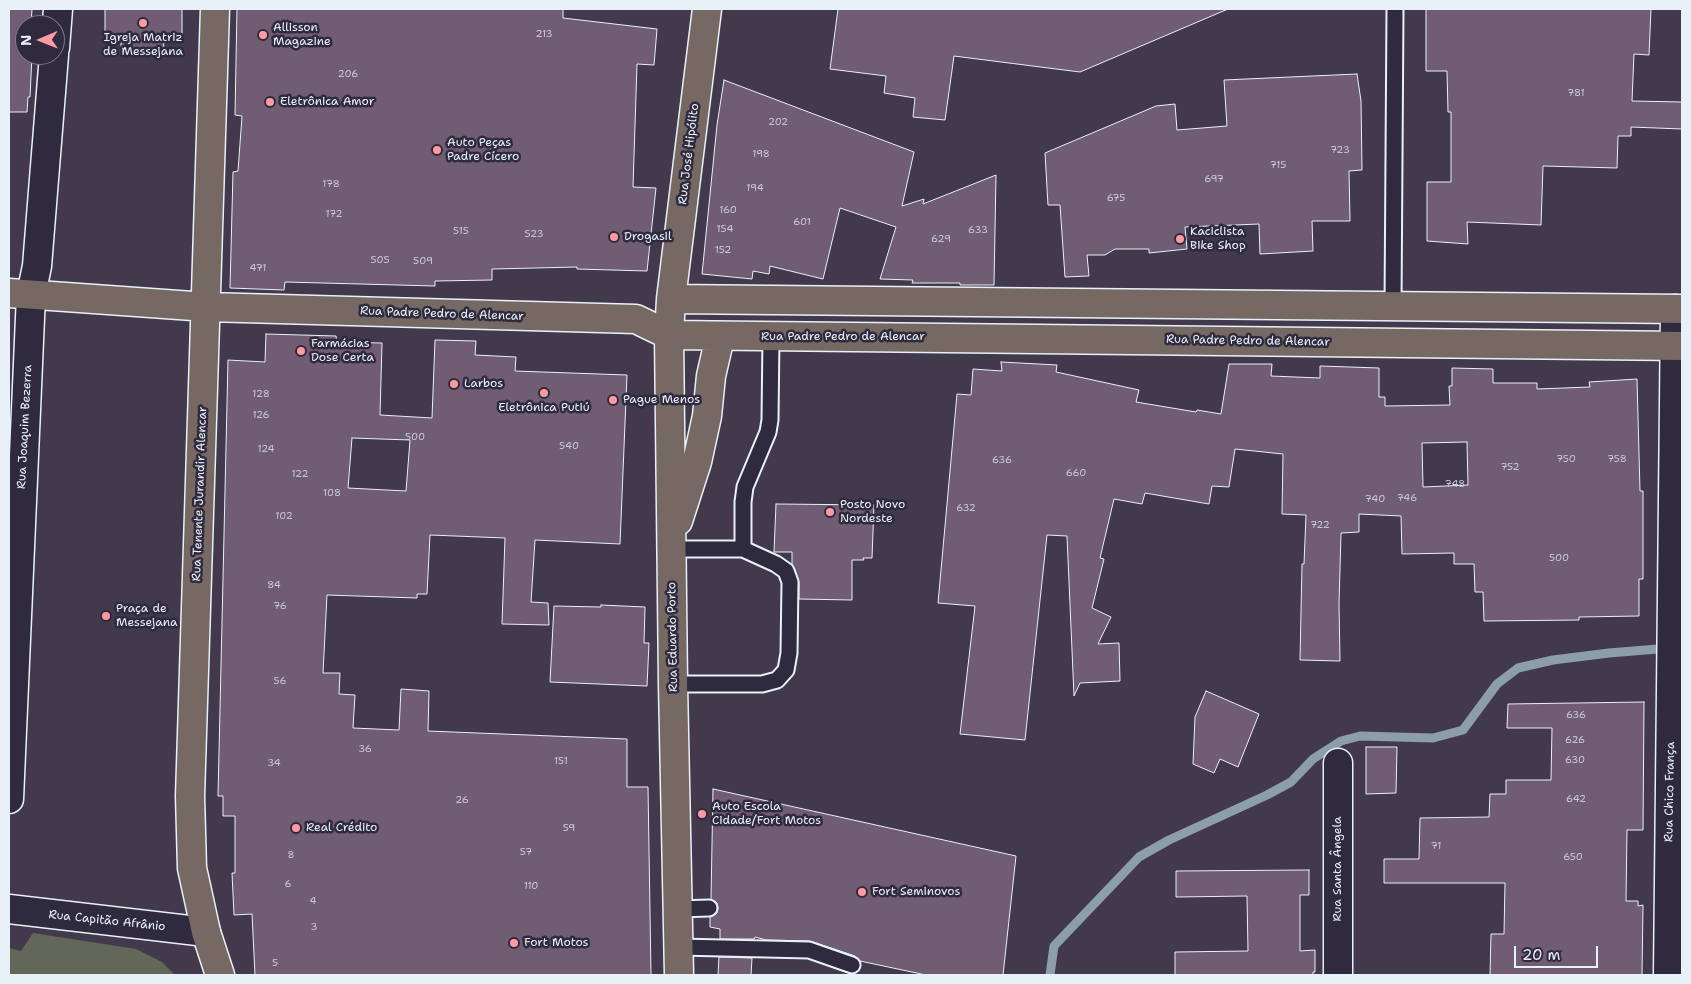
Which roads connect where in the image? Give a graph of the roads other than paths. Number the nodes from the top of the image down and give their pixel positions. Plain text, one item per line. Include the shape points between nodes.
1 (215, 9) edge
2 (707, 9) edge
3 (1395, 9) edge
4 (53, 65) edge
5 (20, 294) edge
6 (671, 299) junction
7 (919, 302) junction
8 (1393, 306) junction
9 (207, 308) junction
10 (1679, 309) edge
11 (669, 335) junction
12 (720, 336) junction
13 (770, 337) junction
14 (916, 337) junction
15 (1679, 346) edge
16 (672, 545) junction
17 (743, 548) junction
18 (673, 684) junction
19 (1338, 763) dead end
20 (9, 799) edge
21 (709, 908) dead end
22 (9, 909) edge
23 (679, 909) junction
24 (206, 932) junction
25 (679, 947) junction
26 (852, 964) dead end
27 (220, 975) edge
28 (679, 975) edge
29 (1338, 975) edge
30 (1668, 975) edge

1 - 9 main road, Rua Tenente Jurandir Alencar
2 - 6 main road, Rua José Hipólito
3 - 8 lane
4 - 5 street, Rua Joaquim Bezerra via 37,266
5 - 9 main road, Rua Padre Pedro de Alencar
5 - 20 street, Rua Joaquim Bezerra
6 - 7 main road
6 - 11 main road, Rua Eduardo Porto
7 - 8 main road
7 - 14 main road
8 - 10 main road
9 - 11 main road, Rua Padre Pedro de Alencar via 636,320
9 - 24 main road, Rua Tenente Jurandir Alencar via 190,796 192,868
10 - 15 street, Rua Chico França
11 - 12 main road, Rua Padre Pedro de Alencar
11 - 16 main road, Rua Eduardo Porto
12 - 13 main road, Rua Padre Pedro de Alencar
12 - 16 main road via 697,462
13 - 14 main road, Rua Padre Pedro de Alencar
13 - 17 lane via 770,420 745,487
14 - 15 main road, Rua Padre Pedro de Alencar
15 - 30 street, Rua Chico França
16 - 17 lane
16 - 18 main road, Rua Eduardo Porto
17 - 18 lane via 786,570 790,582 786,670 776,680 762,684
18 - 23 main road, Rua Eduardo Porto
19 - 29 street, Rua Santa Ângela
21 - 23 lane
22 - 24 street, Rua Capitão Afrânio
23 - 25 main road, Rua Eduardo Porto
24 - 27 main road, Rua Tenente Jurandir Alencar
25 - 26 lane via 809,950
25 - 28 main road, Rua Eduardo Porto

